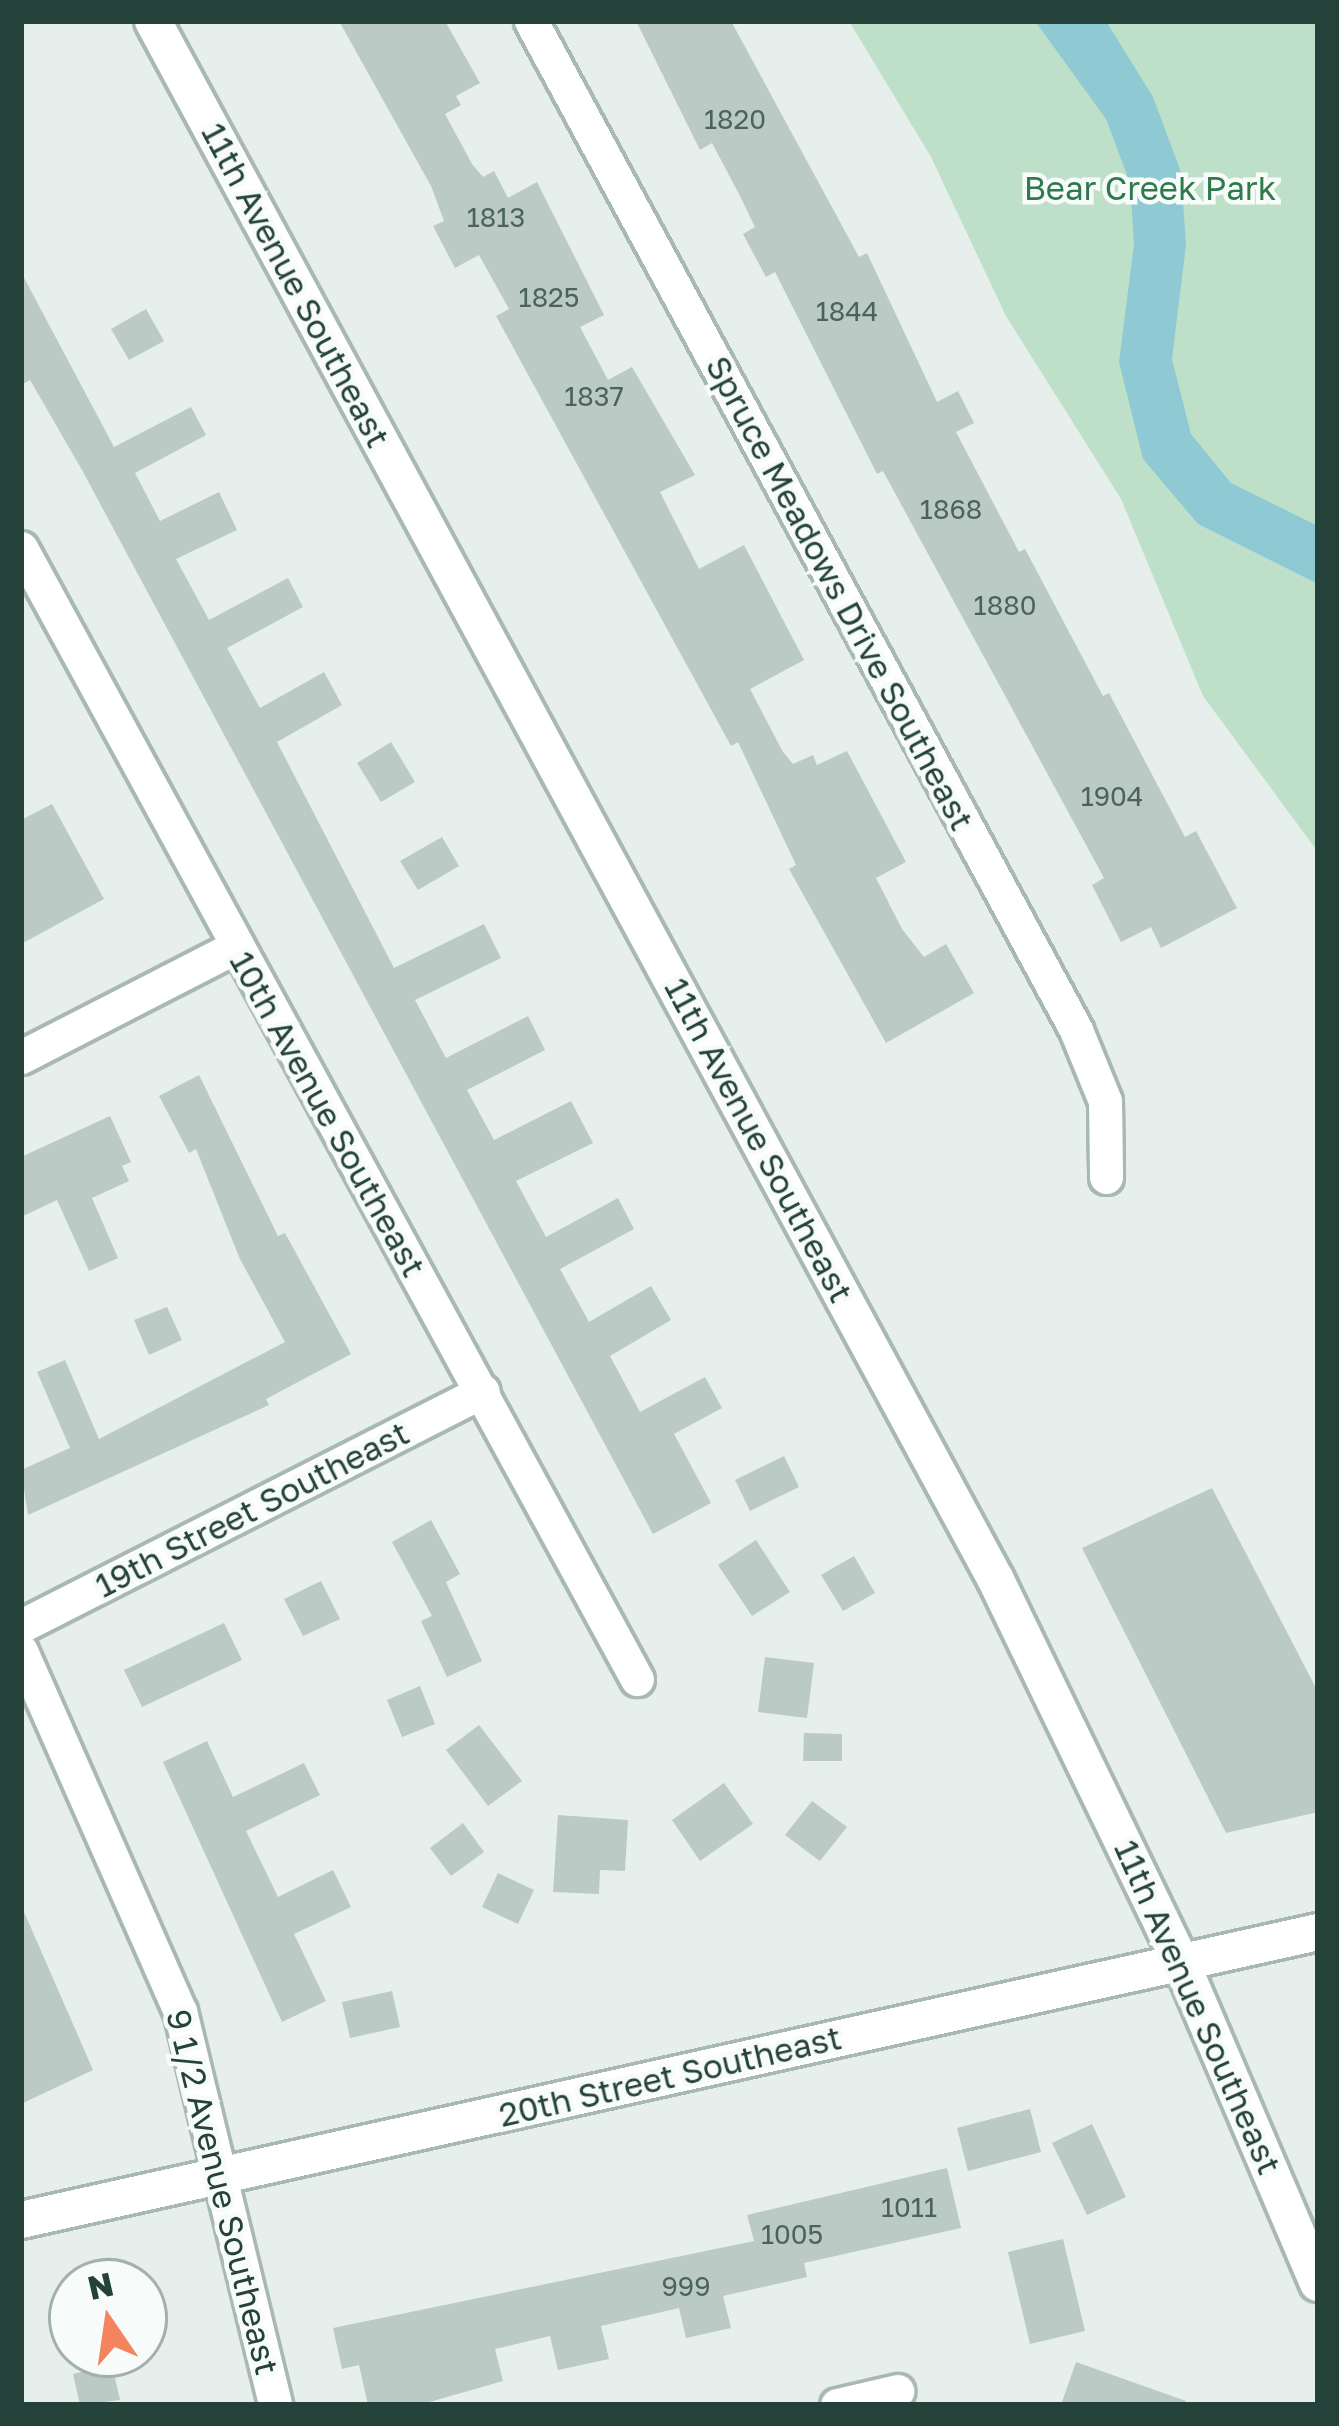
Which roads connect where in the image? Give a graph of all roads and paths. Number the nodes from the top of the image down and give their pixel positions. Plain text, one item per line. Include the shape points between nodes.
1 (153, 21) edge
2 (531, 21) edge
3 (21, 548) edge
4 (235, 947) junction
5 (21, 1057) edge
6 (1106, 1178) dead end
7 (483, 1391) junction
8 (21, 1627) edge
9 (21, 1651) edge
10 (637, 1679) dead end
11 (1318, 1932) edge
12 (1180, 1962) junction
13 (222, 2174) junction
14 (21, 2220) edge
15 (1318, 2283) edge
16 (896, 2391) dead end
17 (275, 2405) edge
18 (837, 2405) edge

1 - 12 main road, 11th Avenue Southeast via 996,1580
2 - 6 street, Spruce Meadows Drive Southeast via 1076,1030 1105,1101
3 - 4 street, 10th Avenue Southeast
4 - 5 street
4 - 7 street, 10th Avenue Southeast
7 - 8 street, 19th Street Southeast
7 - 10 street, 10th Avenue Southeast
9 - 13 street, 9 1/2 Avenue Southeast via 172,1990
11 - 12 main road, 20th Street Southeast
12 - 13 main road, 20th Street Southeast
12 - 15 main road, 11th Avenue Southeast
13 - 14 main road, 20th Street Southeast
13 - 17 street, 9 1/2 Avenue Southeast
16 - 18 street

